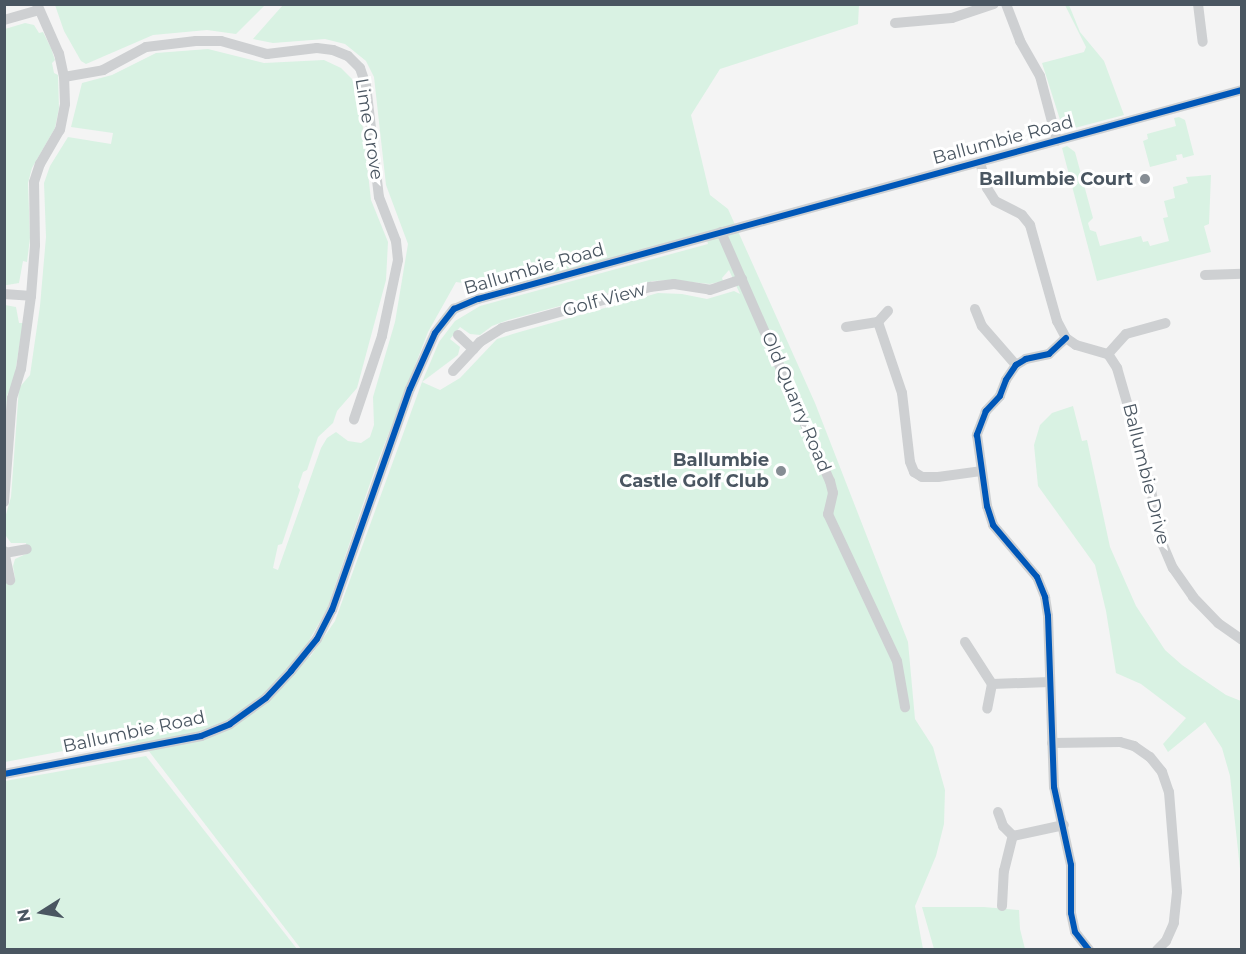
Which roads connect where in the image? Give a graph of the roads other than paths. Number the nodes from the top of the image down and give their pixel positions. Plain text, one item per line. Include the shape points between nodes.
1 (994, 4) edge
2 (1006, 4) edge
3 (1198, 4) edge
4 (37, 7) edge
5 (4, 20) edge
6 (895, 23) dead end
7 (1203, 42) dead end
8 (64, 77) junction
9 (1242, 90) edge
10 (1057, 141) junction
11 (980, 162) junction
12 (722, 232) junction
13 (1205, 274) dead end
14 (1242, 274) edge
15 (742, 279) junction
16 (4, 294) edge
17 (31, 296) junction
18 (975, 309) dead end
19 (888, 311) dead end
20 (878, 322) junction
21 (1166, 323) dead end
22 (846, 327) dead end
23 (458, 335) dead end
24 (1066, 338) junction
25 (473, 349) junction
26 (1108, 354) junction
27 (1016, 365) junction
28 (453, 371) dead end
29 (354, 419) dead end
30 (981, 471) junction
31 (4, 502) edge
32 (27, 549) dead end
33 (5, 552) edge
34 (10, 580) dead end
35 (1242, 640) edge
36 (964, 642) dead end
37 (1050, 682) junction
38 (992, 684) junction
39 (905, 707) dead end
40 (987, 709) dead end
41 (1052, 743) junction
42 (4, 774) edge
43 (998, 812) dead end
44 (1064, 825) junction
45 (1013, 836) junction
46 (1002, 906) dead end
47 (1089, 950) edge
48 (1157, 950) edge

1 - 6 street via 952,18
2 - 10 street via 1020,41 1040,76
3 - 7 street
4 - 5 street
4 - 8 street via 59,54
8 - 17 street via 65,104 60,130 34,182
8 - 29 street, Lime Grove via 104,70 146,46 196,41 221,41 267,54 333,50 348,56 360,68 366,85 379,197 396,242 398,260 382,336
9 - 10 street, Ballumbie Road
10 - 11 street, Ballumbie Road
11 - 12 street, Ballumbie Road
11 - 24 street via 995,201 1022,215 1030,225 1057,321
12 - 15 street, Old Quarry Road
12 - 42 street, Ballumbie Road via 477,299 454,309 435,333 410,389 332,610 316,639 266,698 230,724 201,736
13 - 14 street
15 - 25 street, Golf View via 710,290 674,284 650,287 502,328
15 - 39 street, Old Quarry Road via 830,481 833,493 828,514 897,661
16 - 17 street
17 - 31 street via 21,369 12,398
18 - 27 street via 982,326
19 - 20 street
20 - 22 street
20 - 30 street via 902,393 914,472 922,477 938,477
21 - 26 street via 1126,334
23 - 25 street
24 - 26 street
24 - 27 street via 1048,354
25 - 28 street, Golf View
26 - 35 street, Ballumbie Drive via 1123,382 1160,538 1173,568 1192,597
27 - 30 street via 1000,396 979,423
30 - 37 street via 993,525 1036,577 1045,597
32 - 33 street
33 - 34 street
36 - 38 street
37 - 38 street
37 - 41 street
38 - 40 street
41 - 44 street via 1054,787
41 - 48 street via 1120,742 1150,757 1162,772 1169,792 1177,892 1174,923 1167,941
43 - 45 street via 1003,826
44 - 45 street
44 - 47 street via 1071,865 1071,913 1075,932
45 - 46 street via 1004,871

